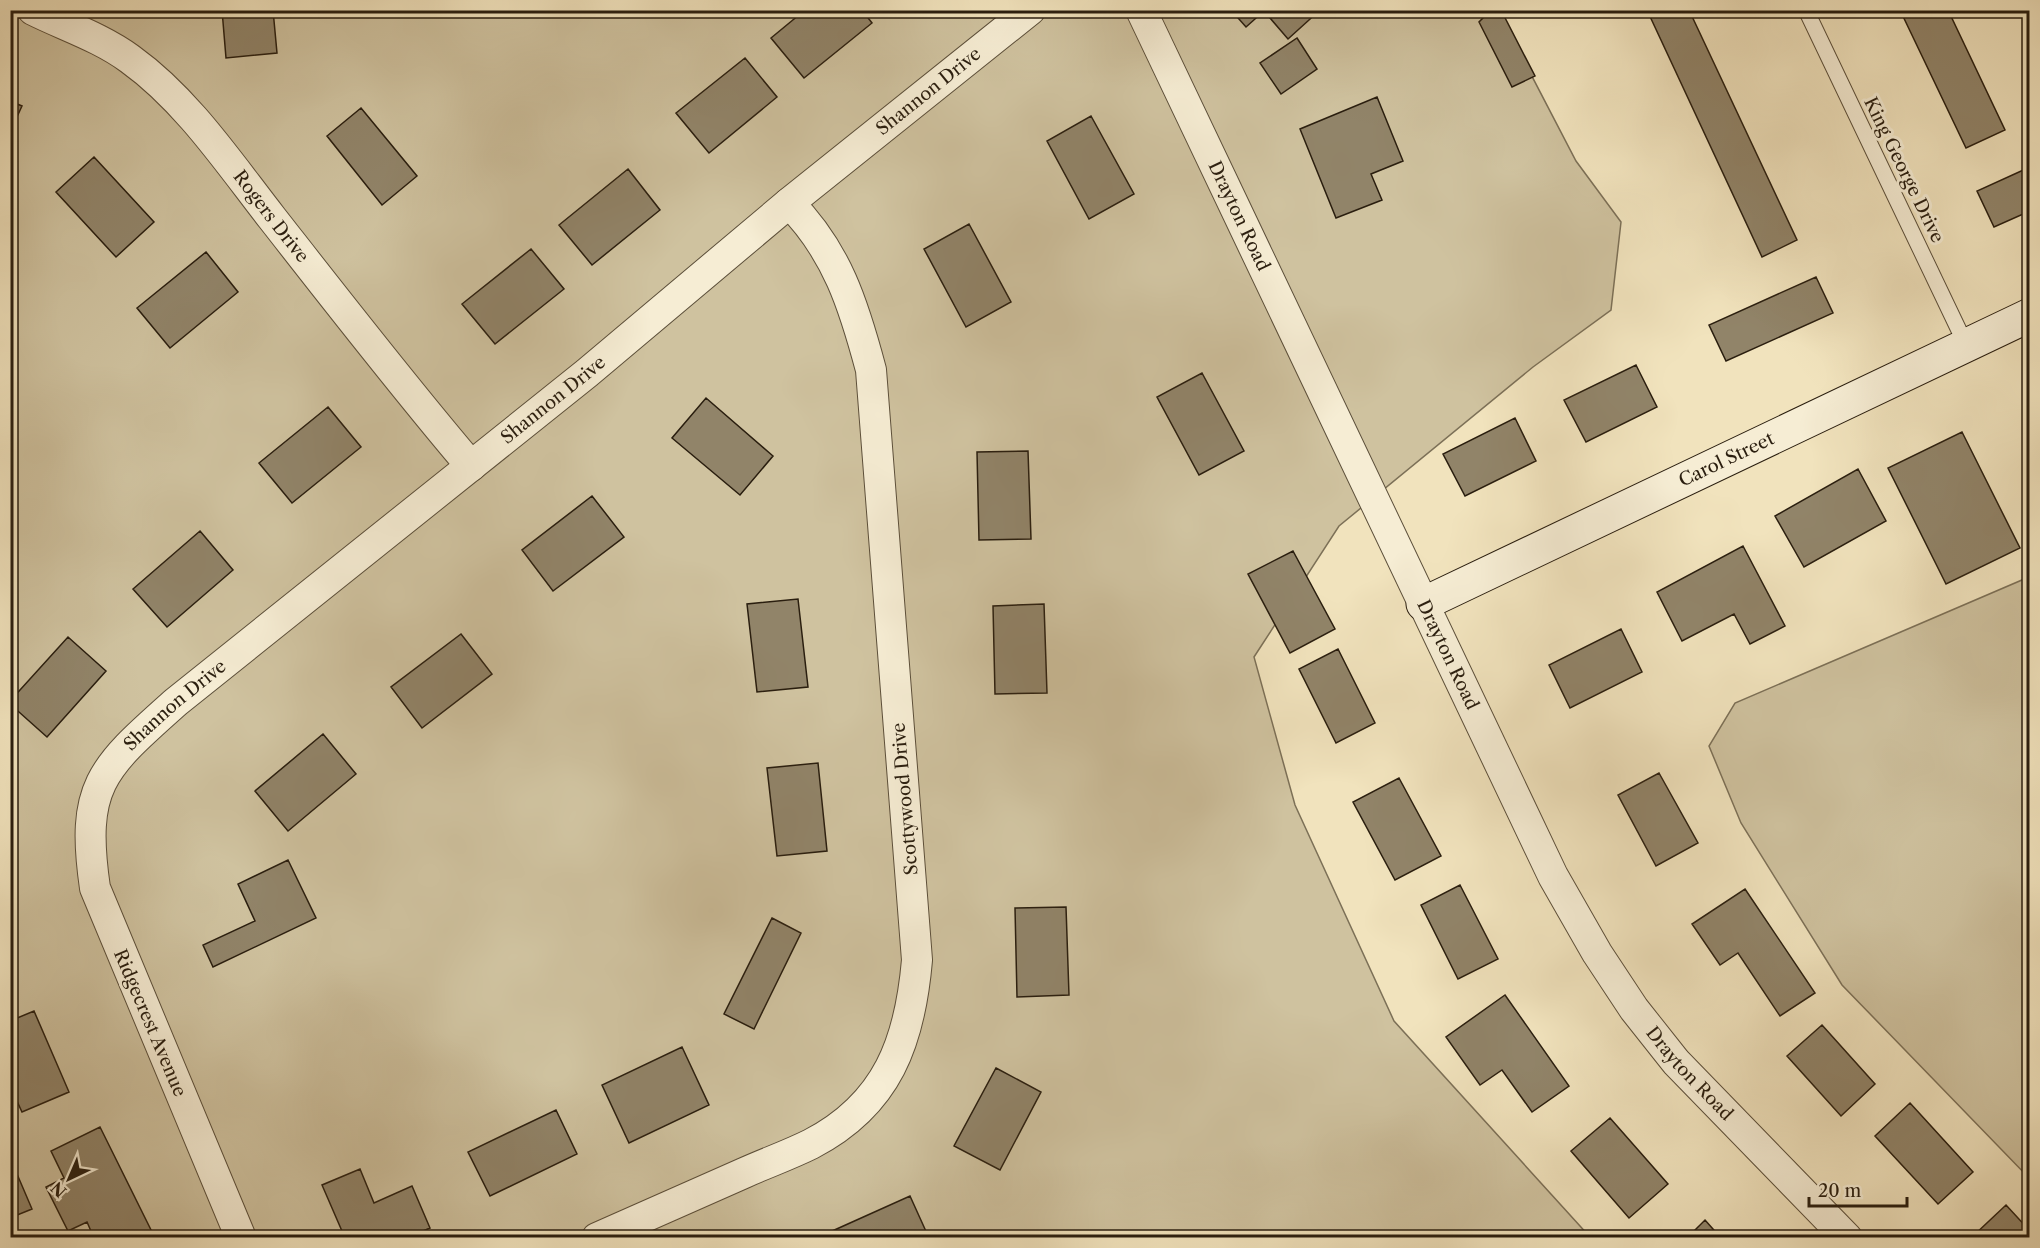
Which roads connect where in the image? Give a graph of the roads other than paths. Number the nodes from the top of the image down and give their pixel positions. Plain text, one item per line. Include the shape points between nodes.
1 (1030, 10) edge
2 (1141, 10) edge
3 (1806, 10) edge
4 (46, 13) edge
5 (789, 203) junction
6 (2030, 315) edge
7 (1966, 345) junction
8 (471, 466) junction
9 (1423, 604) junction
10 (92, 802) joint
11 (241, 1238) edge
12 (597, 1238) edge
13 (1847, 1238) edge

1 - 5 street, Shannon Drive
2 - 9 street, Drayton Road
3 - 7 lane, King George Drive
4 - 8 street, Rogers Drive via 129,58 164,87
5 - 8 street, Shannon Drive
5 - 12 street, Scottywood Drive via 825,244 860,327 871,370 917,960 913,1004 891,1067 849,1119 812,1143
6 - 7 street, Carol Street
7 - 9 street, Carol Street
8 - 10 street, Shannon Drive via 176,702 115,760
9 - 13 street, Drayton Road via 1554,876 1634,1009 1676,1062
10 - 11 street, Ridgecrest Avenue via 89,844 95,888

